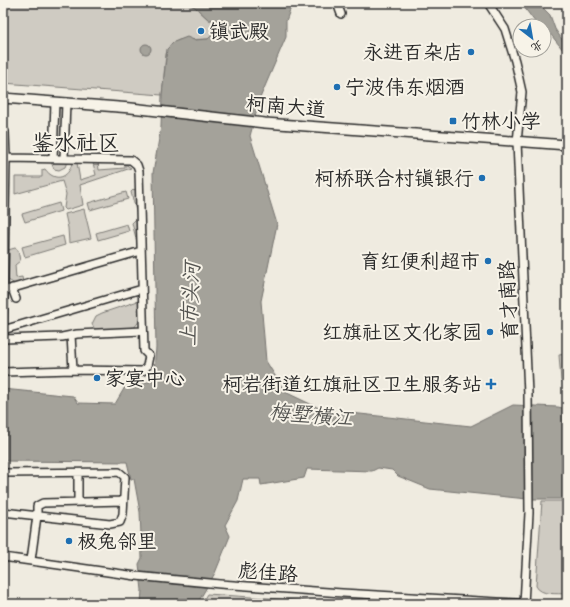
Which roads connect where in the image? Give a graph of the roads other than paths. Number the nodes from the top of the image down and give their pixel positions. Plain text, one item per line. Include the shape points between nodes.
1 (337, 3) edge
2 (488, 3) edge
3 (341, 14) dead end
4 (3, 98) edge
5 (56, 102) junction
6 (66, 102) junction
7 (4, 132) dead end
8 (517, 142) junction
9 (567, 145) edge
10 (6, 158) junction
11 (53, 158) junction
12 (64, 158) junction
13 (141, 251) junction
14 (12, 288) junction
15 (142, 289) junction
16 (3, 291) edge
17 (16, 299) dead end
18 (3, 330) edge
19 (143, 331) junction
20 (3, 334) edge
21 (71, 335) junction
22 (3, 339) edge
23 (73, 370) junction
24 (3, 372) edge
25 (3, 473) edge
26 (78, 473) junction
27 (124, 501) junction
28 (78, 502) junction
29 (3, 512) edge
30 (37, 516) junction
31 (3, 557) edge
32 (31, 560) junction
33 (524, 604) edge
34 (533, 604) edge

1 - 3 street
2 - 8 street, 育才南路 via 505,29 522,92
4 - 5 main road, 柯南大道
5 - 6 main road, 柯南大道
5 - 11 street
6 - 8 main road, 柯南大道 via 265,123
6 - 12 street
7 - 10 street
8 - 9 main road, 柯南大道
8 - 33 street, 育才南路 via 528,394 528,513
10 - 11 street
10 - 16 street
11 - 12 street
12 - 13 street via 131,160 137,165
13 - 14 street
13 - 15 street
14 - 16 street
14 - 17 street
15 - 18 street
15 - 19 street
16 - 18 street
18 - 20 street
19 - 21 street
19 - 23 street via 144,351 149,356 143,371
21 - 22 street
21 - 23 street
23 - 24 street
25 - 26 street
26 - 27 street via 119,472 125,478
26 - 28 street
27 - 28 street
27 - 30 street via 120,522 110,524
28 - 30 street via 43,503 37,506
29 - 30 street
30 - 32 street
31 - 32 street, 彪佳路
32 - 33 street, 彪佳路 via 136,576 220,584
33 - 34 street, 彪佳路

